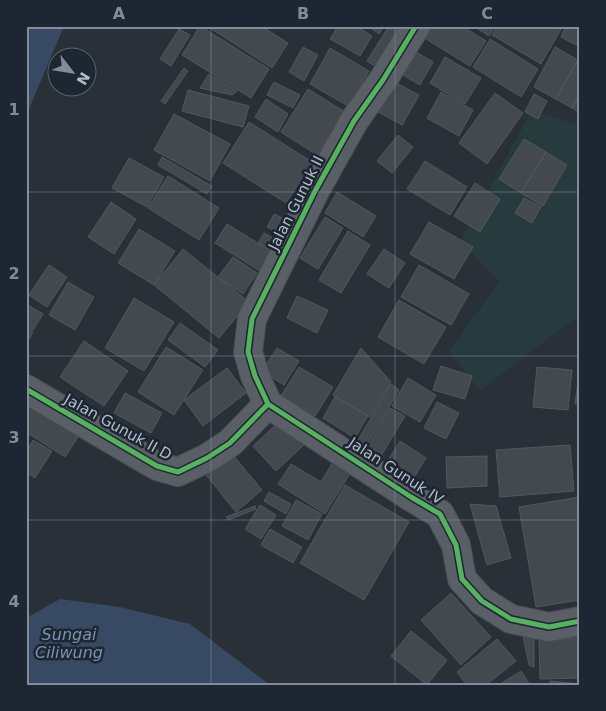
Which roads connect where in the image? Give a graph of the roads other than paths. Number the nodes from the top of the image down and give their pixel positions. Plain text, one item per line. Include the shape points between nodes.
1 (416, 26) edge
2 (26, 389) edge
3 (268, 404) junction
4 (580, 621) edge

1 - 3 street, Jalan Gunuk II via 349,130 252,319 248,352
2 - 3 street, Jalan Gunuk II D via 157,466 178,472 230,443
3 - 4 street, Jalan Gunuk IV via 440,514 456,545 462,579 482,601 511,618 549,627

